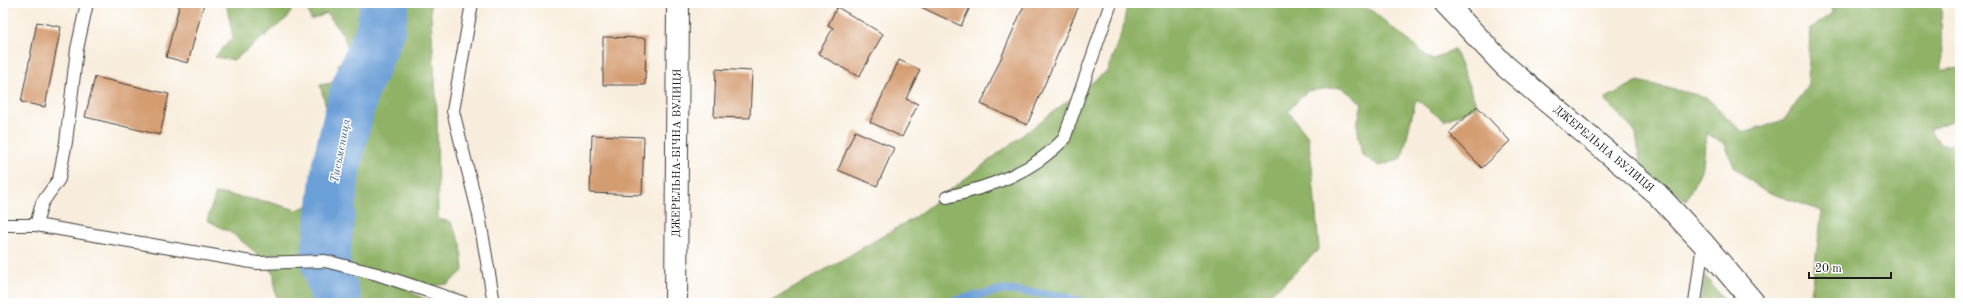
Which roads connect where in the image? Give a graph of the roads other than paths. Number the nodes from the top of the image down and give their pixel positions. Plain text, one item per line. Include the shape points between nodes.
1 (87, 3) edge
2 (472, 3) edge
3 (678, 3) edge
4 (1111, 3) edge
5 (1445, 3) edge
6 (947, 197) dead end
7 (3, 225) edge
8 (36, 225) junction
9 (1703, 243) junction
10 (464, 303) edge
11 (494, 303) edge
12 (676, 303) edge
13 (1695, 303) edge
14 (1754, 303) edge

1 - 8 lane via 77,49 59,179 42,203
2 - 11 lane via 453,111 479,215
3 - 12 street, ДЖЕРЕЛЬНА-БІЧНА ВУЛИЦЯ
4 - 6 lane via 1064,140 1050,154 1025,169 980,189
5 - 9 street, ДЖЕРЕЛЬНА ВУЛИЦЯ via 1505,66 1657,194
7 - 8 lane
8 - 10 lane via 257,263 325,261 377,274
9 - 13 lane
9 - 14 street, ДЖЕРЕЛЬНА ВУЛИЦЯ

